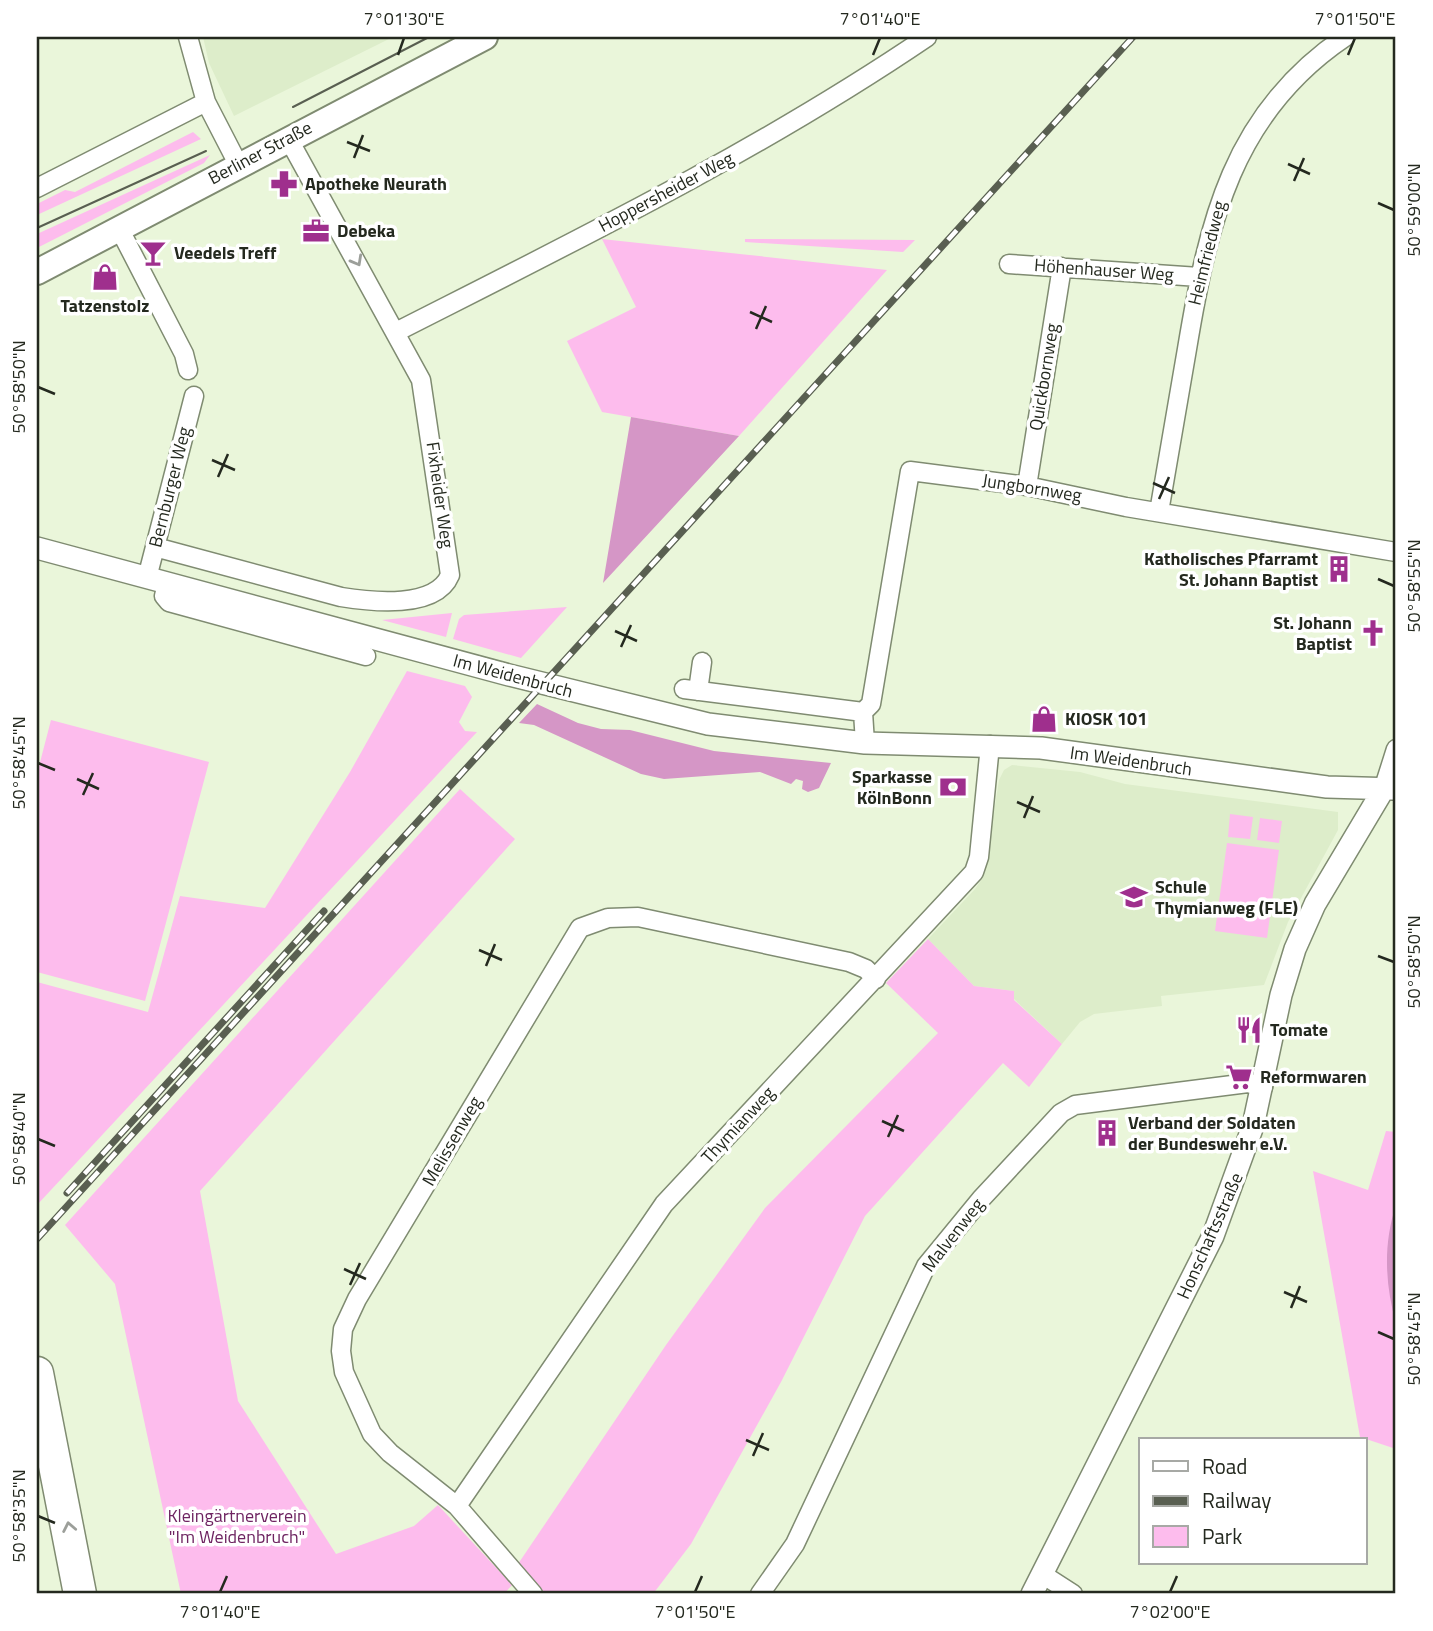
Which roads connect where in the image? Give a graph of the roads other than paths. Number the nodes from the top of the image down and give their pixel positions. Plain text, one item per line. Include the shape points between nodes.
1 (188, 37) edge
2 (485, 37) edge
3 (927, 37) edge
4 (1345, 37) edge
5 (206, 102) junction
6 (288, 138) junction
7 (238, 164) junction
8 (37, 188) edge
9 (120, 229) junction
10 (1009, 264) dead end
11 (1062, 267) junction
12 (37, 272) edge
13 (1199, 277) junction
14 (396, 332) junction
15 (188, 370) dead end
16 (194, 396) dead end
17 (1027, 486) junction
18 (1159, 512) junction
19 (155, 547) junction
20 (37, 548) edge
21 (1396, 552) edge
22 (157, 581) junction
23 (366, 656) dead end
24 (702, 662) dead end
25 (863, 712) junction
26 (864, 743) junction
27 (990, 745) junction
28 (1396, 749) edge
29 (1390, 790) edge
30 (876, 979) junction
31 (1263, 1087) junction
32 (37, 1373) edge
33 (457, 1506) junction
34 (1042, 1574) junction
35 (80, 1594) edge
36 (533, 1594) edge
37 (760, 1594) edge
38 (1032, 1594) edge
39 (1073, 1594) edge

1 - 5 street
2 - 6 main road, Berliner Straße
3 - 14 street, Hoppersheider Weg via 754,145
4 - 13 street, Heimfriedweg via 1313,58 1262,115 1223,190
5 - 7 street
5 - 8 street
6 - 7 main road, Berliner Straße
6 -> 14 street, Fixheider Weg
7 - 9 main road, Berliner Straße
9 - 12 main road, Berliner Straße
9 - 15 street
10 - 11 street, Höhenhauser Weg
11 - 13 street, Höhenhauser Weg
11 - 17 street, Quickbornweg
13 - 18 street, Heimfriedweg
14 - 19 street, Fixheider Weg via 426,399 450,564 450,575 438,593 390,601 341,597
16 - 19 street, Bernburger Weg
17 - 18 street, Jungbornweg
17 - 25 street, Jungbornweg via 910,471 871,704
18 - 21 street, Jungbornweg
19 - 22 street, Bernburger Weg
20 - 22 street, Im Weidenbruch
22 - 23 street via 169,602
22 - 26 street, Im Weidenbruch via 632,707 708,724
24 - 25 street via 691,690
25 - 26 street
26 - 27 street, Im Weidenbruch
27 - 29 street, Im Weidenbruch via 1327,787
27 - 30 street, Thymianweg via 974,872
28 - 29 street, Honschaftsstraße
29 - 31 street, Honschaftsstraße via 1326,883 1304,926 1281,995
30 - 33 street, Thymianweg via 664,1204
30 - 33 street, Melissenweg via 849,962 638,917 608,918 580,928 344,1329 344,1373 372,1434
31 - 34 street, Honschaftsstraße via 1241,1166 1209,1246
31 - 37 street, Malvenweg via 1248,1083 1075,1105 1050,1124 926,1266 795,1544
35 -> 32 highway
33 - 36 street, Melissenweg
34 - 38 street, Honschaftsstraße
34 - 39 street

